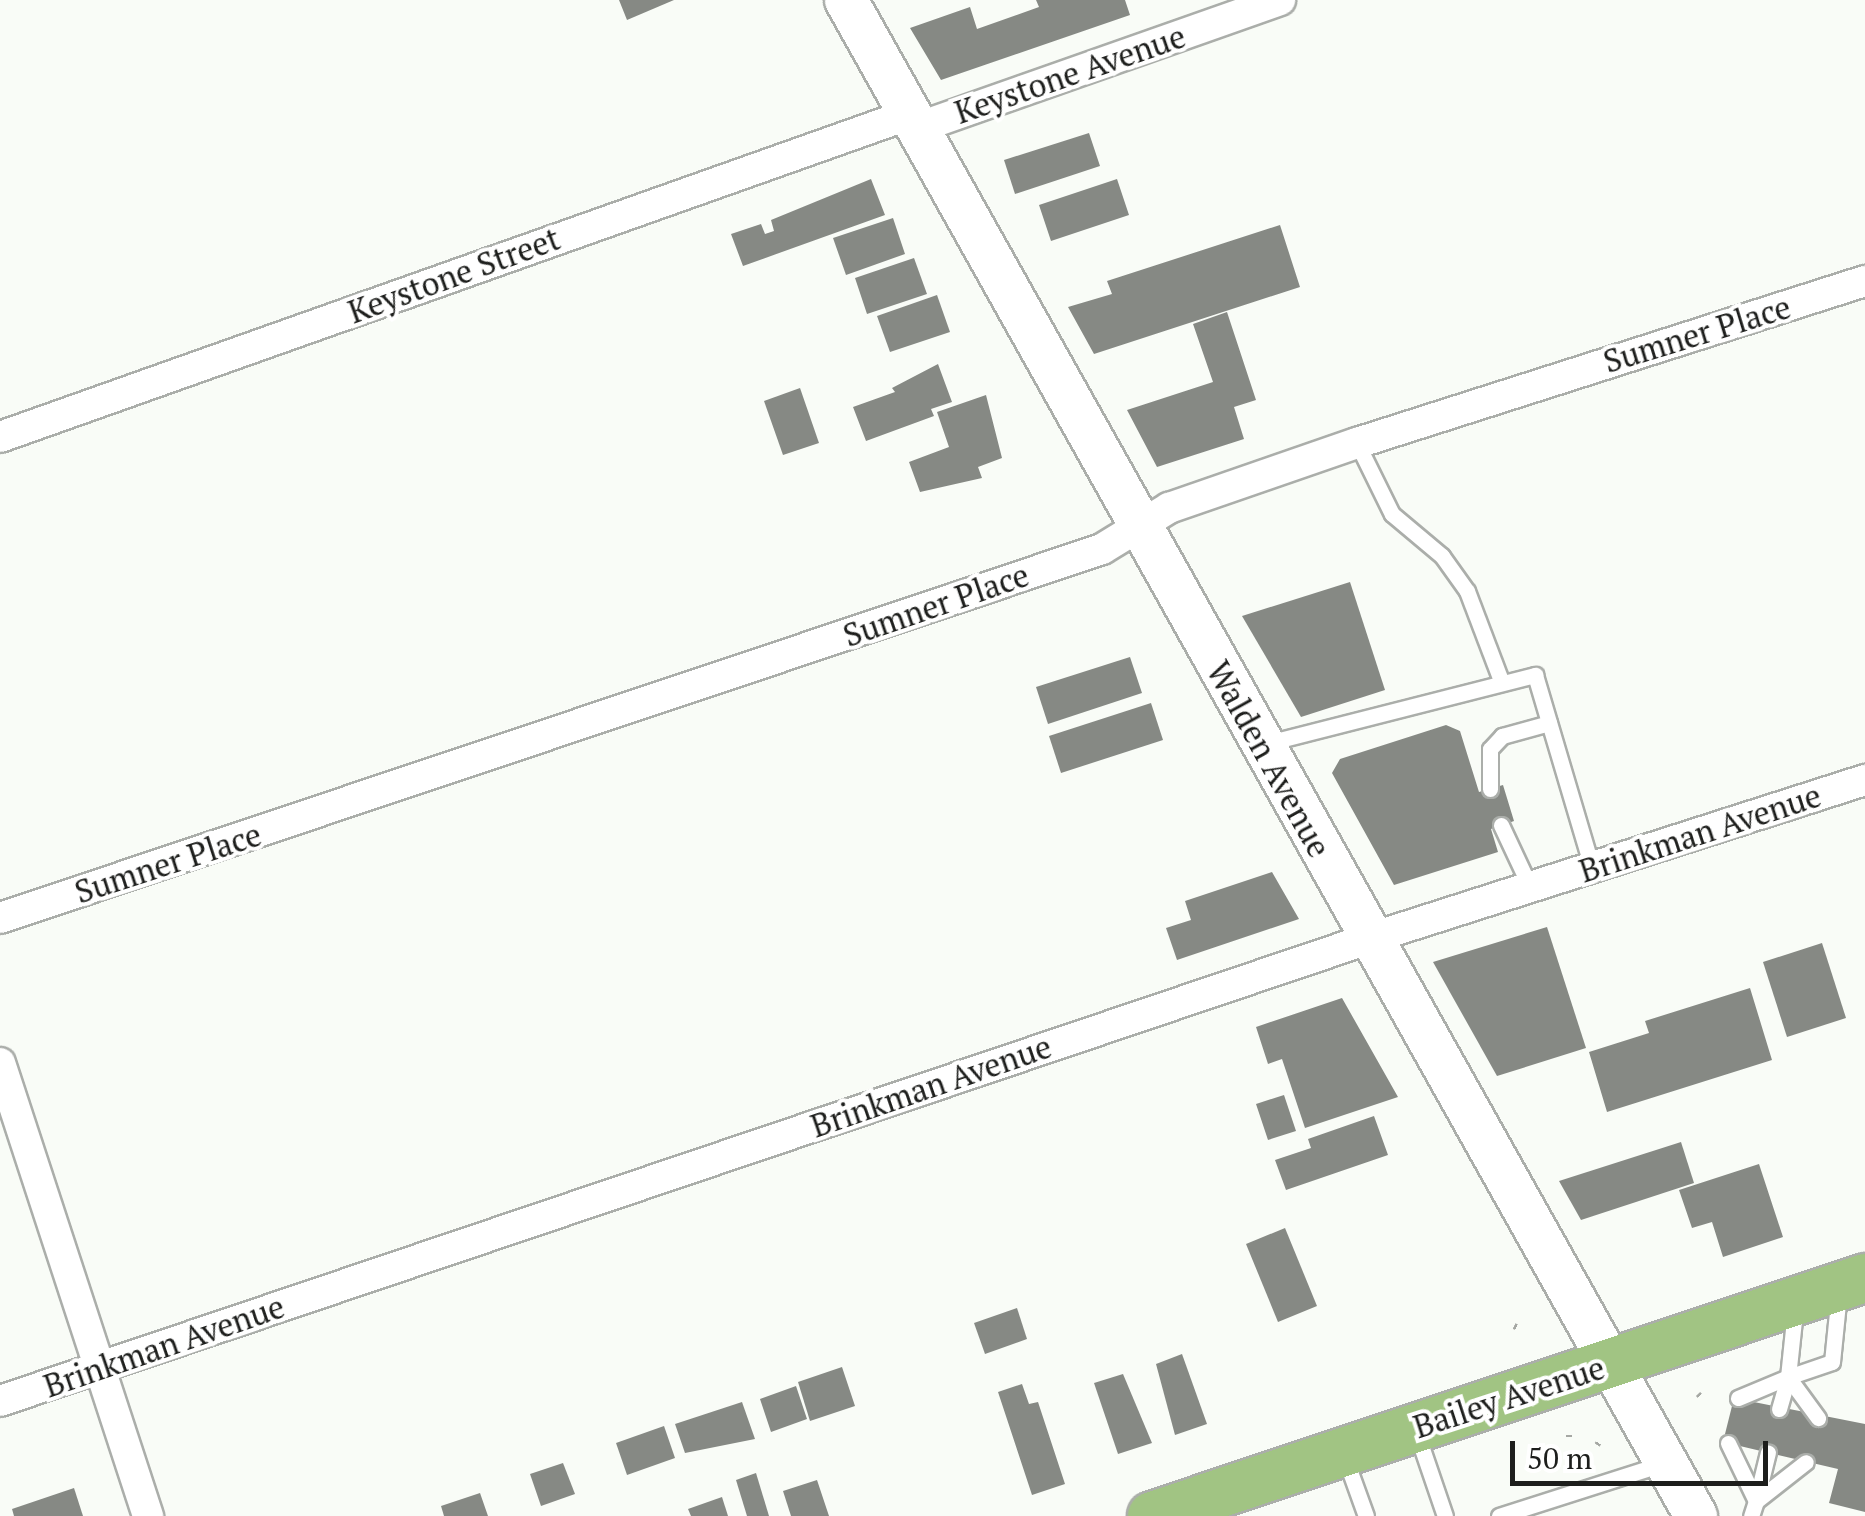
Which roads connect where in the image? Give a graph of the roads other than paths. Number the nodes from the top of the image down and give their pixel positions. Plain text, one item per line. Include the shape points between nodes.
1 (846, 0) edge
2 (1280, 0) edge
3 (913, 121) junction
4 (1865, 281) edge
5 (0, 437) edge
6 (1356, 443) junction
7 (1139, 526) junction
8 (1502, 683) junction
9 (1549, 723) junction
10 (1261, 745) junction
11 (1865, 780) edge
12 (1490, 789) dead end
13 (1501, 826) dead end
14 (1592, 867) junction
15 (1530, 887) junction
16 (0, 918) edge
17 (1371, 938) junction
18 (0, 1063) edge
19 (1834, 1289) edge
20 (1610, 1364) junction
21 (100, 1367) junction
22 (1788, 1377) junction
23 (1738, 1398) dead end
24 (0, 1401) edge
25 (1779, 1408) dead end
26 (1818, 1418) dead end
27 (1414, 1427) junction
28 (1728, 1442) dead end
29 (1342, 1452) junction
30 (1768, 1452) dead end
31 (1806, 1462) dead end
32 (1665, 1463) junction
33 (1754, 1508) edge
34 (148, 1516) edge
35 (1152, 1516) edge
36 (1366, 1516) edge
37 (1445, 1516) edge
38 (1499, 1516) edge
39 (1696, 1516) edge

1 - 3 main road, Walden Avenue
2 - 3 street, Keystone Avenue
3 - 5 street, Keystone Street
3 - 7 main road, Walden Avenue
4 - 6 street, Sumner Place
6 - 7 street, Sumner Place via 1169,508
6 - 8 lane via 1392,514 1442,556 1467,591
7 - 10 main road, Walden Avenue
7 - 16 street, Sumner Place via 1102,549
8 - 9 lane via 1535,675
8 - 10 lane
9 - 12 lane via 1502,736 1490,750
9 - 14 lane
10 - 17 main road, Walden Avenue
11 - 14 street, Brinkman Avenue
13 - 15 lane
14 - 15 street, Brinkman Avenue
15 - 17 street, Brinkman Avenue
17 - 20 main road, Walden Avenue
17 - 21 street, Brinkman Avenue
18 - 21 street
19 - 20 main road, Bailey Avenue
19 - 22 lane
19 - 22 lane via 1832,1362
20 - 27 main road, Bailey Avenue
20 - 32 main road, Walden Avenue
21 - 24 street, Brinkman Avenue
21 - 34 street
22 - 23 lane
22 - 25 lane
22 - 26 lane
27 - 29 main road, Bailey Avenue
27 - 37 lane
28 - 33 lane
29 - 35 main road, Bailey Avenue
29 - 36 lane
30 - 33 lane
31 - 33 lane
32 - 38 lane
32 - 39 main road, Walden Avenue

